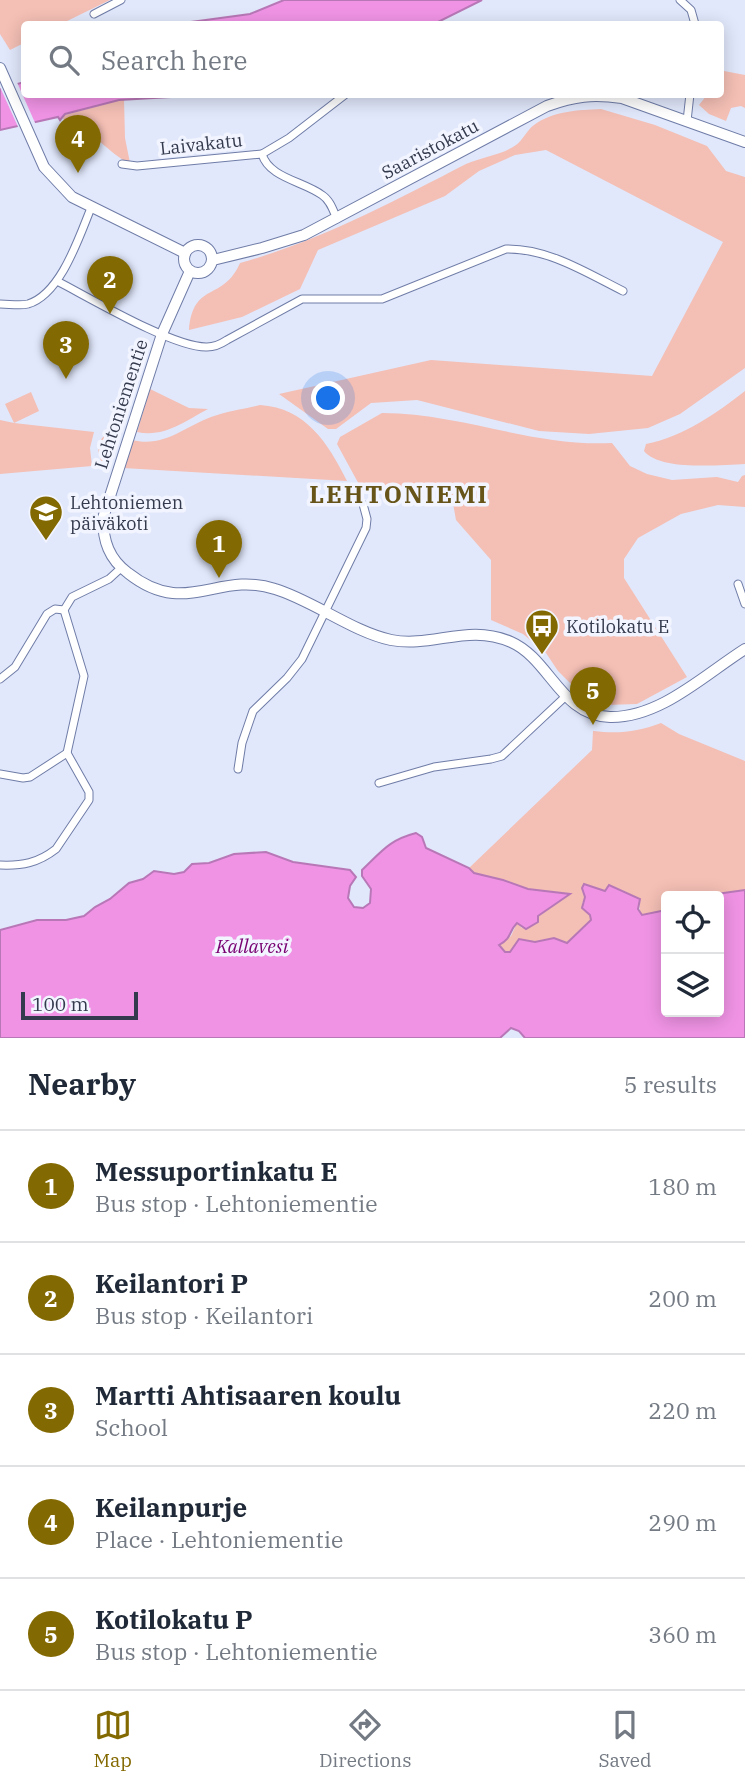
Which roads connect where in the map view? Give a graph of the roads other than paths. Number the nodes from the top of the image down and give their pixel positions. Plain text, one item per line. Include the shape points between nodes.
1 (121, 0) edge
2 (680, 0) edge
3 (94, 14) dead end
4 (694, 21) edge
5 (0, 68) edge
6 (341, 98) edge
7 (569, 98) edge
8 (622, 98) edge
9 (690, 98) edge
10 (687, 121) junction
11 (745, 142) edge
12 (262, 154) junction
13 (122, 164) dead end
14 (91, 208) junction
15 (338, 219) junction
16 (185, 253) junction
17 (212, 260) junction
18 (190, 271) junction
19 (57, 281) junction
20 (623, 291) dead end
21 (0, 304) edge
22 (162, 334) junction
23 (363, 504) dead end
24 (121, 568) junction
25 (738, 584) dead end
26 (745, 604) edge
27 (65, 610) junction
28 (324, 612) junction
29 (745, 649) edge
30 (0, 678) edge
31 (566, 696) junction
32 (67, 753) junction
33 (239, 769) dead end
34 (0, 774) edge
35 (379, 783) dead end
36 (0, 865) edge

1 - 3 street
2 - 4 street via 691,10
5 - 14 street via 44,167 72,197
6 - 12 street
7 - 15 street, Saaristokatu
8 - 10 street, Saaristokatu
9 - 10 street
10 - 11 street, Saaristokatu
12 - 13 street, Laivakatu
12 - 15 street, Laivakatu via 271,169 322,195
14 - 16 street
14 - 19 street
15 - 17 street, Saaristokatu via 304,235
16 - 17 street via 201,245 211,252
16 - 18 street
17 - 18 street via 206,271
18 - 22 street, Lehtoniementie
19 - 21 street via 33,302
19 - 22 street
20 - 22 street via 544,254 506,248 382,299 302,299 217,345 192,345
22 - 24 street, Lehtoniementie via 103,518 103,537
23 - 28 street via 366,528
24 - 27 street via 72,597
24 - 28 street, Lehtoniementie via 161,593 260,585
25 - 26 street
27 - 30 street via 47,614 15,667
27 - 32 street via 84,676
28 - 31 street, Lehtoniementie via 394,641 480,633 496,636 528,653
28 - 33 street via 302,659 253,711
29 - 31 street, Lehtoniementie via 640,714 606,717
31 - 35 street via 502,756 434,767
32 - 34 street via 30,776
32 - 36 street via 89,792 82,812 48,855 27,864

